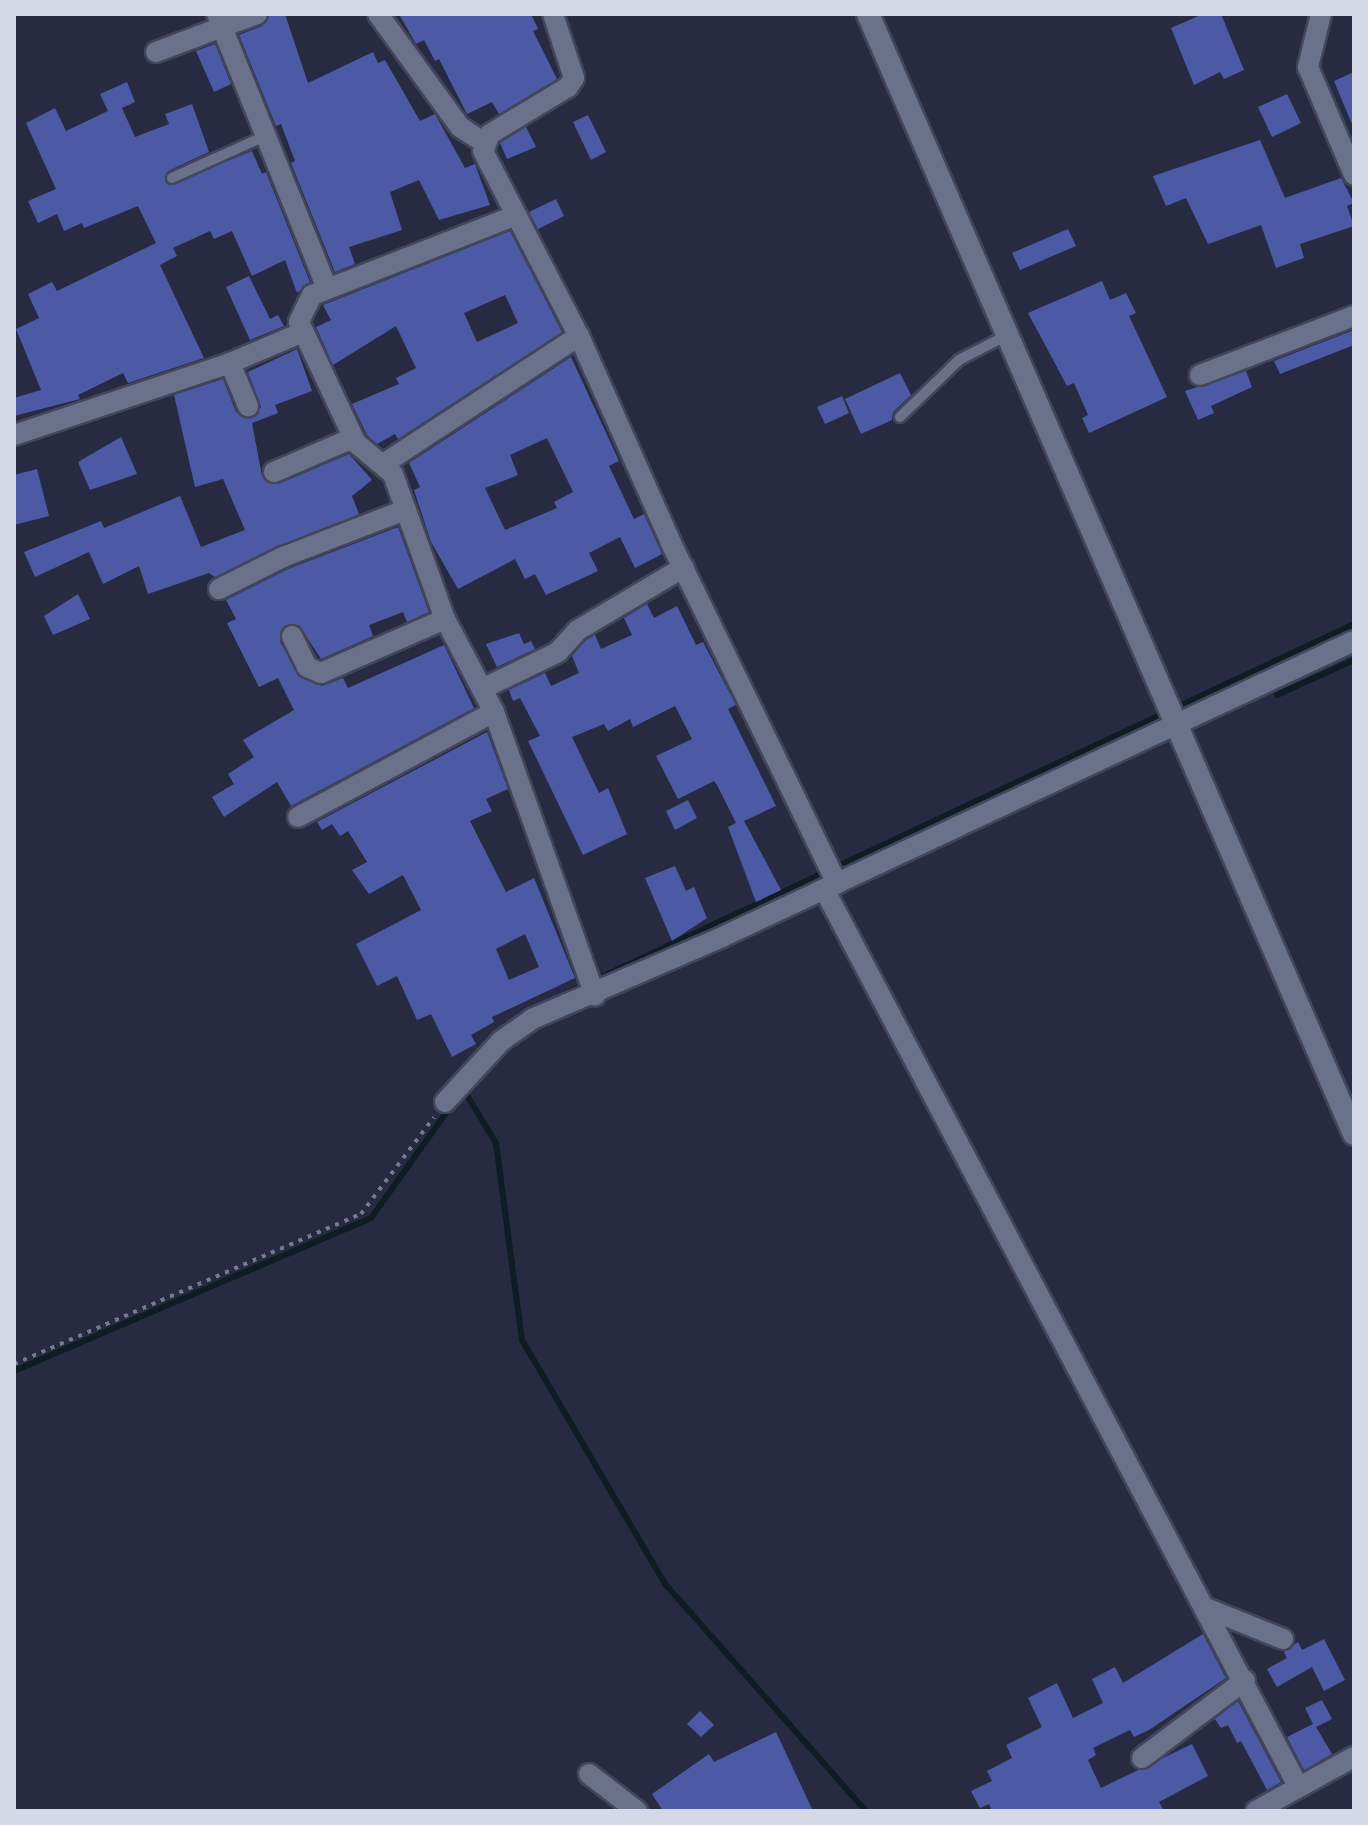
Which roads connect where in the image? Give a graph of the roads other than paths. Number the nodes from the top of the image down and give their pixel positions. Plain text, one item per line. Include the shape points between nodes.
1 (257, 14) edge
2 (378, 14) edge
3 (553, 14) edge
4 (868, 14) edge
5 (1321, 14) edge
6 (220, 21) edge
7 (156, 52) dead end
8 (265, 136) junction
9 (483, 142) junction
10 (1350, 149) edge
11 (1354, 175) edge
12 (172, 178) dead end
13 (514, 216) junction
14 (327, 288) junction
15 (1354, 316) edge
16 (301, 333) junction
17 (1008, 334) junction
18 (579, 336) junction
19 (230, 363) junction
20 (1200, 375) dead end
21 (248, 406) dead end
22 (900, 417) dead end
23 (14, 435) edge
24 (353, 438) junction
25 (385, 463) junction
26 (274, 472) dead end
27 (405, 510) junction
28 (684, 567) junction
29 (219, 589) dead end
30 (445, 619) junction
31 (292, 636) dead end
32 (1354, 641) edge
33 (484, 688) junction
34 (494, 712) junction
35 (1175, 722) junction
36 (298, 817) dead end
37 (830, 878) junction
38 (591, 986) junction
39 (445, 1102) road end
40 (1354, 1134) edge
41 (1206, 1608) junction
42 (1283, 1639) dead end
43 (1245, 1680) junction
44 (1354, 1757) edge
45 (1142, 1758) dead end
46 (589, 1774) dead end
47 (1298, 1786) junction
48 (637, 1811) edge
49 (1256, 1811) edge

1 - 6 street
2 - 9 street via 460,127
3 - 9 street via 574,78
4 - 17 street
5 - 10 street via 1309,50 1310,76
6 - 7 street
6 - 8 street
8 - 12 lane
8 - 14 street
9 - 13 street
10 - 11 street
13 - 14 street
13 - 18 street
14 - 16 street via 304,303
15 - 20 street
16 - 19 street
16 - 24 street
17 - 22 lane via 959,360
17 - 35 street
18 - 25 street
18 - 28 street
19 - 21 street
19 - 23 street
24 - 25 street
24 - 26 street
25 - 27 street
27 - 29 street via 283,557
27 - 30 street
28 - 33 street via 578,630 558,652
28 - 37 street
30 - 31 street via 321,673 307,667
30 - 33 street
32 - 35 street
33 - 34 street
34 - 36 street
34 - 38 street
35 - 37 street
35 - 40 street
37 - 38 street
37 - 41 street
38 - 39 street via 515,1029
41 - 42 street
41 - 43 street
43 - 45 street
43 - 47 street
44 - 47 street
46 - 48 street
47 - 49 street

